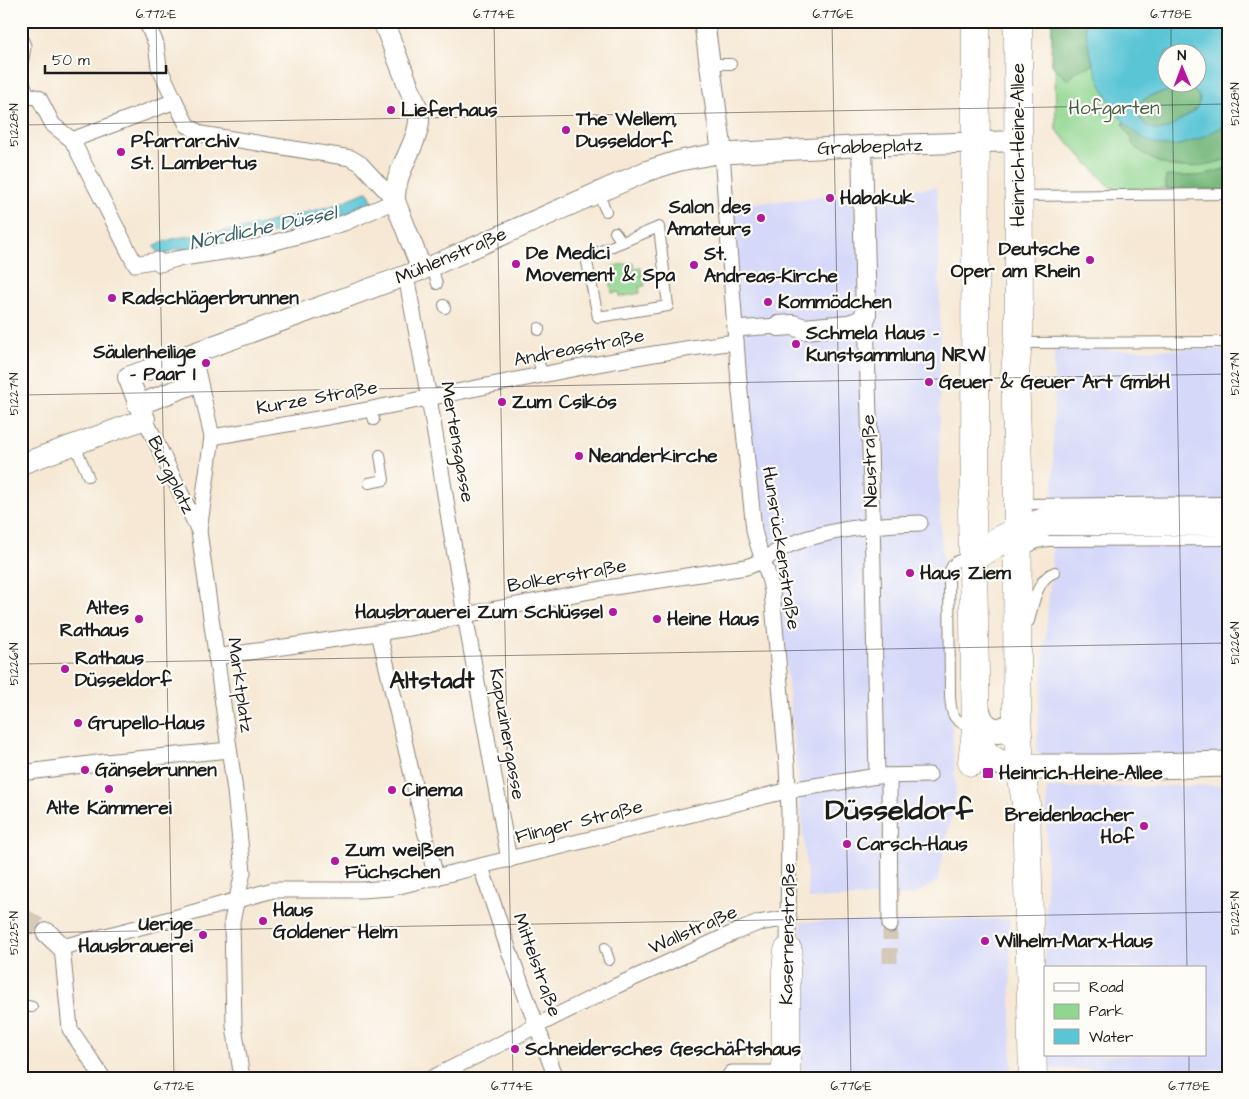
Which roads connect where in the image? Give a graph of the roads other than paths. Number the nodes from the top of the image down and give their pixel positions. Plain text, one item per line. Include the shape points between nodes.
1 (146, 21) edge
2 (383, 21) edge
3 (704, 21) edge
4 (976, 21) edge
5 (1018, 21) edge
6 (21, 41) edge
7 (21, 59) edge
8 (709, 64) junction
9 (731, 64) dead end
10 (21, 81) edge
11 (175, 101) junction
12 (72, 140) junction
13 (1018, 141) junction
14 (975, 142) junction
15 (862, 146) junction
16 (722, 153) junction
17 (396, 194) junction
18 (1228, 194) edge
19 (1018, 196) junction
20 (620, 243) joint
21 (424, 274) junction
22 (866, 316) junction
23 (786, 321) joint
24 (735, 335) junction
25 (1228, 342) edge
26 (1018, 343) junction
27 (187, 355) junction
28 (429, 398) junction
29 (141, 412) junction
30 (212, 437) junction
31 (75, 445) junction
32 (380, 455) dead end
33 (21, 464) edge
34 (88, 476) dead end
35 (369, 483) dead end
36 (1228, 502) edge
37 (1018, 504) junction
38 (1047, 521) junction
39 (1228, 521) edge
40 (920, 523) dead end
41 (872, 526) junction
42 (198, 531) junction
43 (1228, 540) edge
44 (1017, 542) junction
45 (973, 558) junction
46 (763, 560) junction
47 (1055, 572) dead end
48 (465, 615) junction
49 (211, 621) joint
50 (1016, 629) junction
51 (379, 633) junction
52 (216, 657) junction
53 (950, 695) junction
54 (967, 701) junction
55 (1017, 718) junction
56 (976, 731) junction
57 (229, 750) junction
58 (972, 762) dead end
59 (1228, 764) edge
60 (1020, 767) junction
61 (21, 773) edge
62 (929, 775) dead end
63 (883, 776) junction
64 (788, 791) junction
65 (426, 835) tunnel mouth
66 (509, 860) junction
67 (432, 861) tunnel mouth
68 (481, 867) junction
69 (436, 878) junction
70 (238, 900) junction
71 (789, 918) junction
72 (890, 925) tunnel mouth
73 (47, 933) tunnel mouth
74 (62, 947) junction
75 (605, 948) dead end
76 (788, 951) joint
77 (609, 960) dead end
78 (538, 1025) junction
79 (786, 1075) edge
80 (103, 1078) edge
81 (242, 1078) edge
82 (432, 1078) edge
83 (556, 1078) edge
84 (728, 1078) edge
85 (1033, 1078) edge

1 - 11 street via 156,44 159,67
2 - 17 street via 420,120 397,181
3 - 8 street
4 - 14 main road
5 - 13 main road, Heinrich-Heine-Allee
6 - 7 street
8 - 9 lane
8 - 16 street
10 - 12 street via 27,95 39,98 53,125
11 - 12 street
11 - 17 street via 187,125 201,134 350,158 362,164
12 - 17 street via 135,264 256,247 302,235 344,223
13 - 14 street, Grabbeplatz
13 - 19 main road, Heinrich-Heine-Allee
14 - 15 street, Grabbeplatz
14 - 45 main road
15 - 16 street, Grabbeplatz
15 - 22 street, Neustraße
16 - 21 street, Mühlenstraße via 665,165 602,202
16 - 24 street, Hunsrückenstraße
17 - 21 street
18 - 19 lane
19 - 26 main road, Heinrich-Heine-Allee
20 - 20 lane via 659,227 668,306 598,317 586,257
21 - 27 street, Mühlenstraße
21 - 28 street, Mertensgasse
22 - 23 street via 848,326 804,329
22 - 41 street, Neustraße
23 - 24 street, Andreasstraße
24 - 28 street, Andreasstraße via 686,348 541,369
24 - 46 street, Hunsrückenstraße via 754,530
25 - 26 lane
26 - 37 main road, Heinrich-Heine-Allee via 1015,373
27 - 29 street, Burgplatz via 190,385
27 - 29 street, Burgplatz via 128,377
27 - 30 street, Burgplatz
28 - 30 street, Kurze Straße via 372,415
28 - 48 street, Mertensgasse
29 - 31 street, Burgplatz
29 - 42 street, Burgplatz
30 - 42 street, Burgplatz
31 - 33 street, Burgplatz
31 - 34 lane
32 - 35 lane via 384,480
36 - 37 lane
37 - 38 main road
37 - 44 main road, Heinrich-Heine-Allee
38 - 39 main road
38 - 44 main road
40 - 41 street, Bolkerstraße
41 - 46 street, Bolkerstraße via 803,539
41 - 63 street, Neustraße
42 - 49 street, Burgplatz
43 - 44 lane via 1047,541 1028,546
44 - 45 main road via 999,540
44 - 50 main road, Heinrich-Heine-Allee
45 - 53 lane via 955,562 949,573
45 - 54 main road
46 - 48 street, Bolkerstraße via 746,567 601,589
46 - 64 street, Hunsrückenstraße via 772,592
47 - 50 lane via 1045,578 1029,621
48 - 51 street, Bolkerstraße
48 - 66 street, Kapuzinergasse
49 - 52 street, Marktplatz
50 - 55 main road, Heinrich-Heine-Allee
51 - 52 street, Bolkerstraße
51 - 65 street
52 - 57 street, Marktplatz
53 - 54 lane
53 - 56 lane via 951,713 958,722
54 - 55 street via 988,728 1006,729
54 - 56 main road
55 - 60 main road, Heinrich-Heine-Allee
56 - 58 main road
56 - 60 street via 989,756
57 - 61 street, Marktplatz
57 - 70 street via 243,872
59 - 60 street
60 - 85 main road, Heinrich-Heine-Allee via 1026,802
62 - 63 street, Flinger Straße
63 - 64 street, Flinger Straße
63 - 72 street, Neustraße
64 - 66 street, Flinger Straße
64 - 71 street, Kasernenstraße
66 - 68 street, Flinger Straße
67 - 69 street
68 - 69 street, Flinger Straße
68 - 78 street, Mittelstraße
69 - 70 street, Flinger Straße via 391,888 274,890
70 - 74 street, Flinger Straße
70 - 81 street via 232,921 233,982 234,1026
71 - 76 street, Kasernenstraße
71 - 78 street, Wallstraße via 758,923 615,982
73 - 74 street
74 - 80 street via 70,1029
75 - 77 lane
76 - 79 main road, Kasernenstraße
78 - 82 street, Wallstraße
78 - 83 street, Mittelstraße
79 - 84 street via 732,1073

